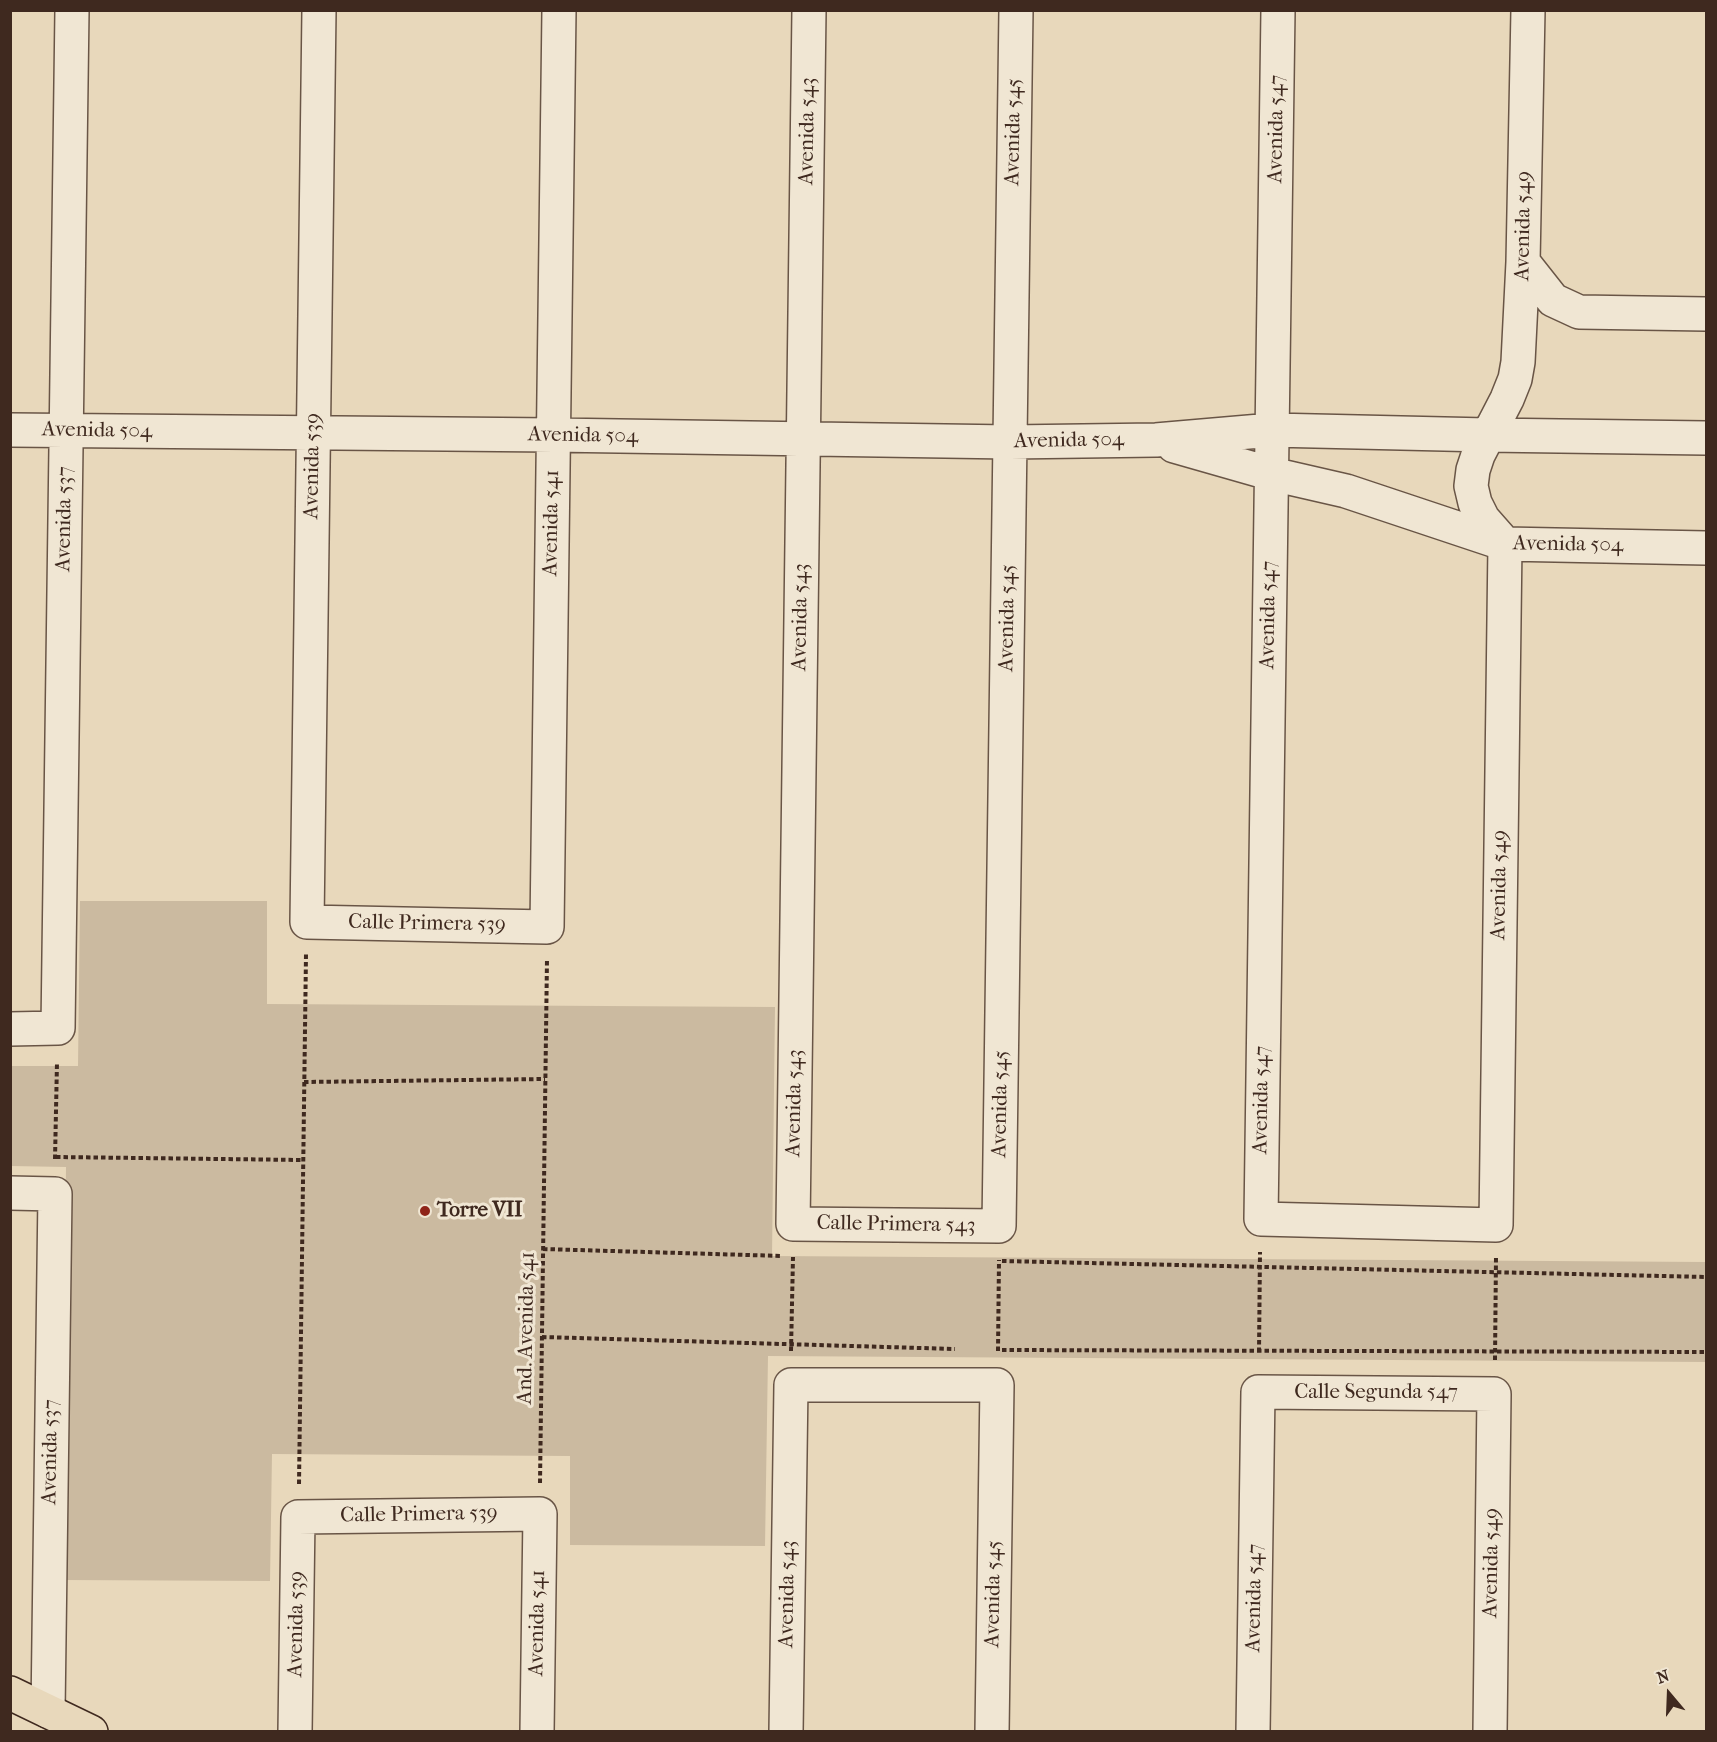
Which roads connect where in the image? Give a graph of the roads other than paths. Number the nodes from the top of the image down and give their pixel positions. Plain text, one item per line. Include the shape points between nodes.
1 (72, 10) edge
2 (319, 10) edge
3 (560, 10) edge
4 (809, 10) edge
5 (1016, 10) edge
6 (1278, 10) edge
7 (1528, 10) edge
8 (1523, 262) junction
9 (1707, 314) edge
10 (10, 430) edge
11 (1272, 430) junction
12 (66, 431) junction
13 (313, 433) junction
14 (554, 435) junction
15 (1487, 435) junction
16 (1707, 438) edge
17 (804, 439) junction
18 (1156, 440) junction
19 (1010, 442) junction
20 (1272, 474) junction
21 (1505, 544) junction
22 (1707, 548) edge
23 (306, 922) joint
24 (547, 927) joint
25 (10, 1029) edge
26 (10, 1193) edge
27 (793, 1224) joint
28 (1496, 1225) joint
29 (999, 1226) joint
30 (791, 1385) joint
31 (1258, 1392) joint
32 (1494, 1394) joint
33 (540, 1514) joint
34 (298, 1517) joint
35 (10, 1693) edge
36 (48, 1710) junction
37 (91, 1731) edge
38 (296, 1731) edge
39 (537, 1731) edge
40 (786, 1731) edge
41 (992, 1731) edge
42 (1253, 1731) edge
43 (1490, 1731) edge

1 - 12 street, Avenida 537
2 - 13 street, Avenida 539
3 - 14 street, Avenida 541
4 - 17 street, Avenida 543
5 - 19 street, Avenida 545
6 - 11 street, Avenida 547
7 - 8 street, Avenida 549
8 - 9 street via 1553,300 1579,312
8 - 15 street, Avenida 549 via 1515,379
10 - 12 street, Avenida 504
11 - 15 street, Avenida 504
11 - 18 street, Avenida 504
11 - 20 street, Avenida 547
12 - 13 street, Avenida 504
12 - 25 street, Avenida 537 via 58,1028
13 - 14 street, Avenida 504
13 - 23 street, Avenida 539
14 - 17 street, Avenida 504
14 - 24 street, Avenida 541
15 - 16 street, Avenida 504
15 - 21 street, Avenida 549 via 1471,486 1483,519
17 - 19 street, Avenida 504
17 - 27 street, Avenida 543
18 - 19 street, Avenida 504
18 - 20 street, Avenida 504
19 - 29 street, Avenida 545
20 - 21 street, Avenida 504 via 1346,491
20 - 28 street, Avenida 547 via 1261,1219
21 - 22 street, Avenida 504
21 - 28 street, Avenida 549
23 - 24 street, Calle Primera 539
26 - 36 street, Avenida 537 via 55,1194
27 - 29 street, Calle Primera 543
30 - 40 street, Avenida 543
30 - 41 street, Avenida 545 via 997,1385
31 - 32 street, Calle Segunda 547
31 - 42 street, Avenida 547
32 - 43 street, Avenida 549
33 - 34 street, Calle Primera 539
33 - 39 street, Avenida 541
34 - 38 street, Avenida 539
35 - 36 main road
36 - 37 main road

